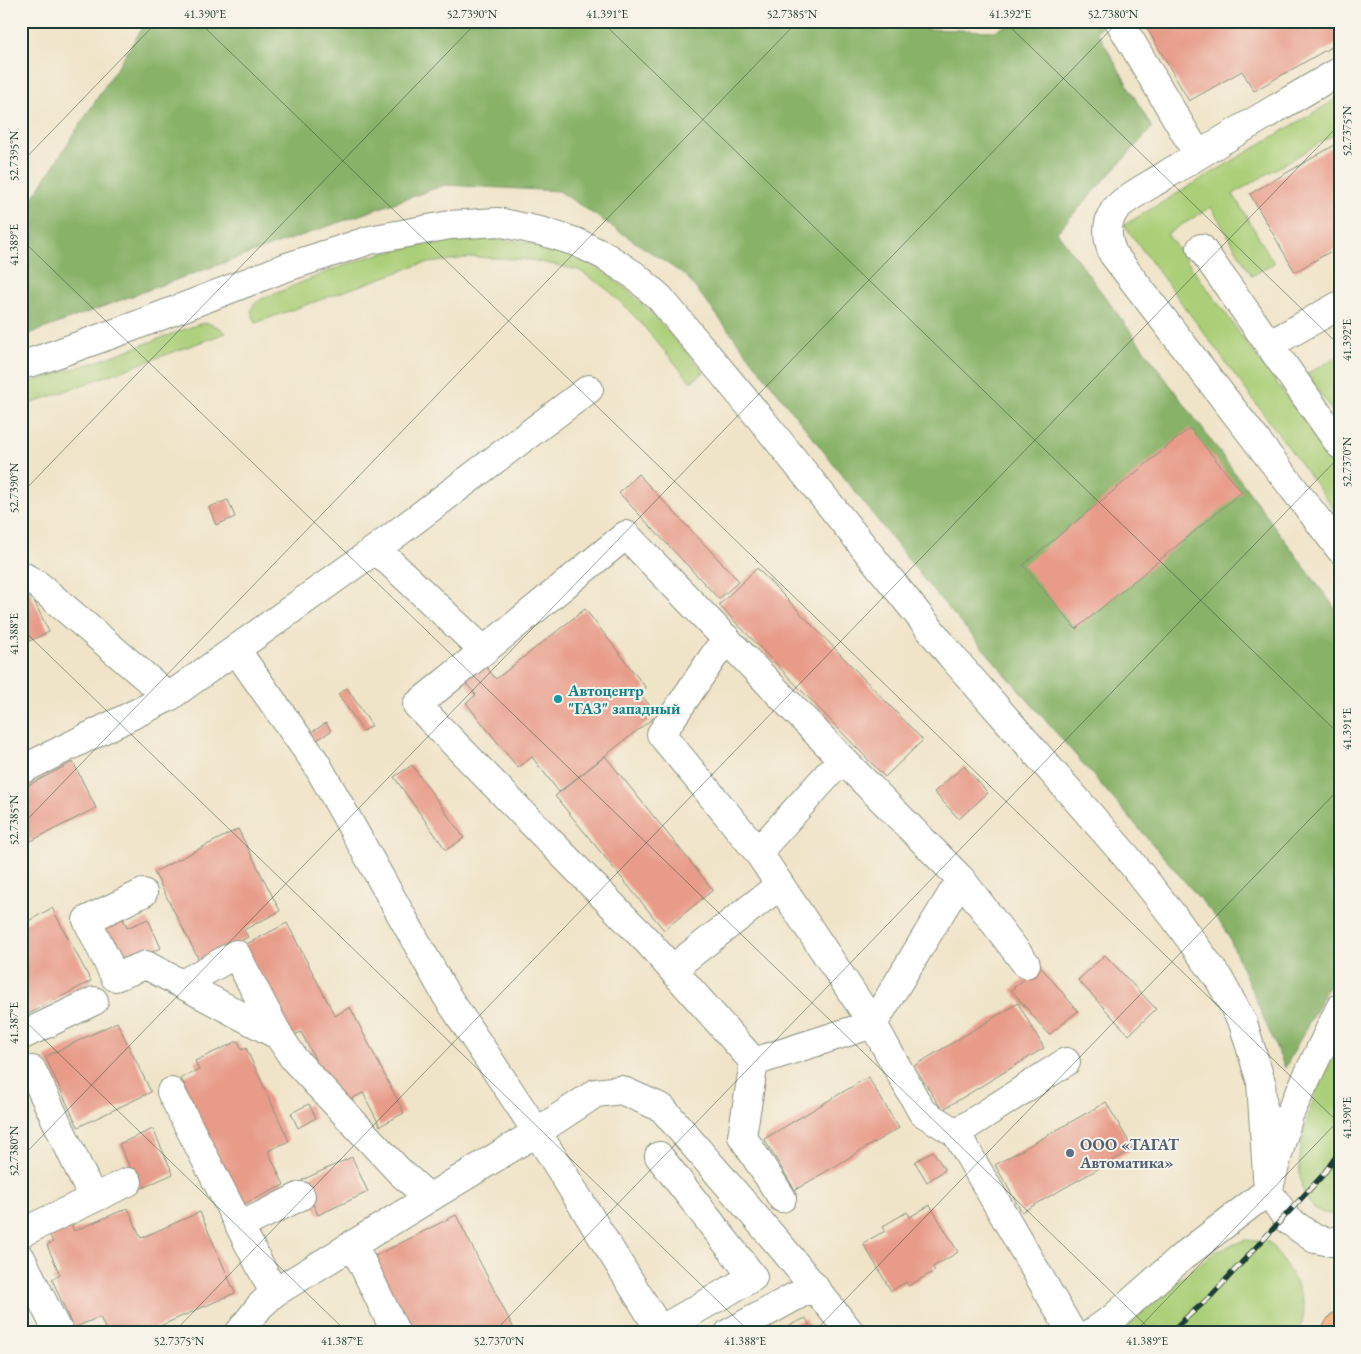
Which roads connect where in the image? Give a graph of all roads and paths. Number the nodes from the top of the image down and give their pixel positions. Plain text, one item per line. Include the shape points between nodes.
1 (1119, 21) edge
2 (1340, 71) edge
3 (1198, 155) junction
4 (1201, 248) dead end
5 (1340, 305) edge
6 (1269, 345) junction
7 (21, 365) edge
8 (589, 389) dead end
9 (1340, 445) edge
10 (376, 549) junction
11 (1340, 549) edge
12 (21, 575) edge
13 (726, 638) junction
14 (236, 650) junction
15 (484, 650) junction
16 (169, 697) junction
17 (842, 759) junction
18 (21, 770) edge
19 (758, 852) junction
20 (961, 879) junction
21 (780, 885) junction
22 (143, 893) dead end
23 (1026, 964) dead end
24 (672, 969) junction
25 (182, 984) junction
26 (94, 1001) dead end
27 (1340, 1008) edge
28 (872, 1024) junction
29 (21, 1036) edge
30 (279, 1036) junction
31 (754, 1062) junction
32 (1066, 1062) dead end
33 (32, 1070) dead end
34 (171, 1092) dead end
35 (537, 1132) junction
36 (956, 1133) junction
37 (660, 1156) dead end
38 (128, 1182) dead end
39 (1268, 1191) junction
40 (301, 1196) dead end
41 (93, 1198) junction
42 (429, 1198) junction
43 (782, 1198) dead end
44 (240, 1226) junction
45 (21, 1233) edge
46 (1340, 1240) edge
47 (354, 1244) junction
48 (21, 1258) edge
49 (814, 1286) junction
50 (274, 1293) junction
51 (1340, 1326) edge
52 (60, 1333) edge
53 (239, 1333) edge
54 (396, 1333) edge
55 (728, 1333) edge
56 (852, 1333) edge
57 (1072, 1333) edge
58 (1092, 1333) edge
59 (1336, 1333) edge

1 - 3 lane
2 - 3 lane
3 - 11 lane via 1115,209 1108,226 1113,254
4 - 6 lane
5 - 6 lane
6 - 9 lane
7 - 39 lane via 132,327 284,268 370,240 450,225 498,222 544,232 576,242 634,275 666,306 953,658 1125,855 1219,979 1244,1023 1262,1082
8 - 10 lane
10 - 14 lane
10 - 15 lane
12 - 16 lane
13 - 15 lane via 626,535
13 - 17 lane
13 - 19 lane via 661,734
14 - 16 lane
14 - 35 lane via 316,763 446,995
15 - 24 lane via 417,705
16 - 18 lane
17 - 19 lane
17 - 20 lane
19 - 21 lane
20 - 23 lane
20 - 28 lane
21 - 24 lane
21 - 28 lane
22 - 25 lane via 87,920 115,977 146,965
24 - 31 lane
25 - 30 lane
25 - 30 lane via 236,954
26 - 29 lane
27 - 39 lane via 1289,1115
28 - 31 lane
28 - 36 lane via 922,1112
30 - 42 lane via 294,1059 399,1171
31 - 43 lane via 742,1136
32 - 36 lane
33 - 41 lane
34 - 44 lane
35 - 37 lane via 660,1330 753,1277
35 - 42 lane
35 - 49 lane via 596,1093 621,1090 662,1108
36 - 57 lane
38 - 41 lane
39 - 46 lane via 1288,1220 1314,1239
39 - 58 lane via 1182,1257
40 - 44 lane
41 - 45 lane
42 - 47 lane
44 - 50 lane
47 - 50 lane
47 - 54 lane
48 - 52 lane
49 - 55 lane
49 - 56 lane
50 - 53 lane
51 - 59 main road

